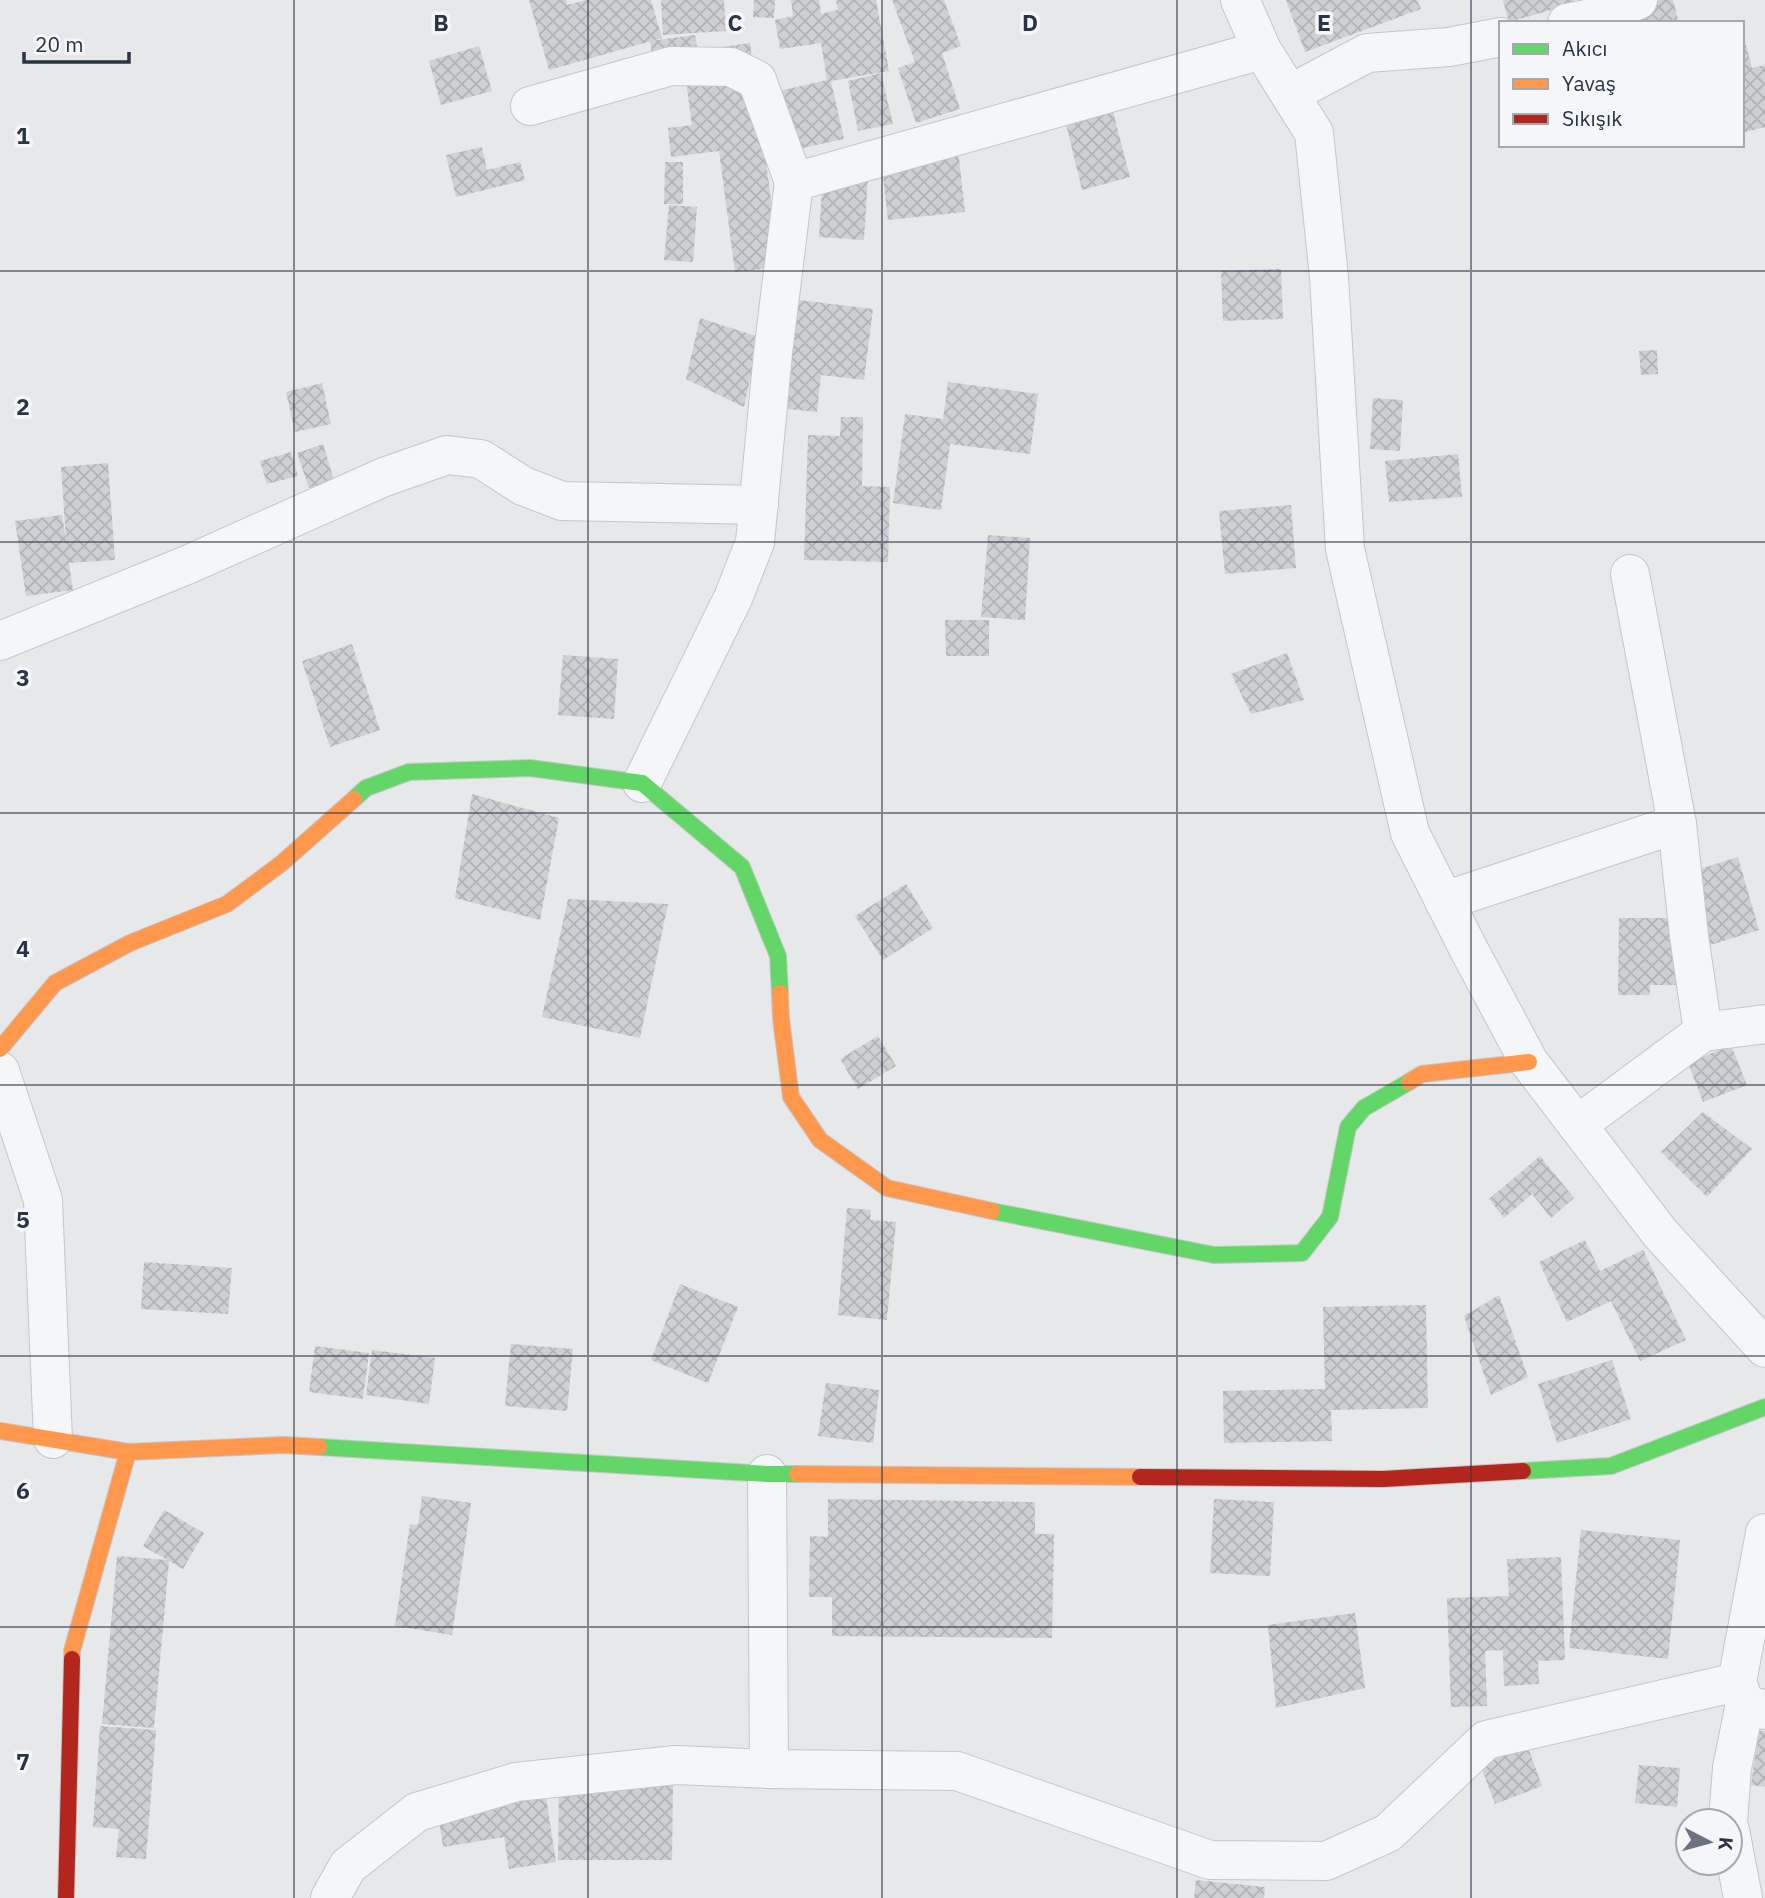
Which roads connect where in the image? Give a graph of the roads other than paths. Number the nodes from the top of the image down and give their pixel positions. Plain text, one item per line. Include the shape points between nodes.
1 (1240, 0) edge
2 (1638, 0) edge
3 (1577, 21) edge
4 (1499, 37) edge
5 (1262, 50) junction
6 (1290, 94) junction
7 (530, 106) dead end
8 (794, 182) junction
9 (759, 505) junction
10 (1630, 574) dead end
11 (0, 641) edge
12 (642, 783) junction
13 (1677, 824) junction
14 (1444, 901) junction
15 (1765, 1024) edge
16 (1703, 1032) junction
17 (0, 1049) edge
18 (1529, 1062) junction
19 (0, 1071) edge
20 (1577, 1125) junction
21 (1765, 1348) edge
22 (1765, 1407) edge
23 (0, 1431) edge
24 (53, 1439) junction
25 (128, 1452) junction
26 (767, 1474) junction
27 (1765, 1533) edge
28 (1749, 1699) edge
29 (769, 1769) junction
30 (1729, 1807) edge
31 (1739, 1877) edge
32 (66, 1898) edge
33 (330, 1898) edge
34 (1743, 1898) edge

1 - 5 street
2 - 3 street
4 - 6 street via 1367,54
5 - 6 street
5 - 8 street
6 - 14 street via 1314,133 1329,277 1345,549 1410,832
7 - 8 street via 671,66 731,67 757,80
8 - 9 street
9 - 11 street via 562,502 523,486 481,458 447,455 384,477 187,565
9 - 12 street via 755,542 733,598
10 - 13 street
12 - 17 main road via 530,768 409,772 366,788 282,863 227,904 130,943 55,983
12 - 18 main road via 743,867 778,956 791,1097 820,1140 887,1188 1214,1255 1302,1253 1330,1217 1348,1126 1364,1108 1422,1074
13 - 14 street
13 - 16 street
14 - 18 street
15 - 16 street
16 - 20 street
18 - 20 street
19 - 24 street via 43,1200
20 - 21 street via 1660,1233
22 - 26 main road via 1611,1466 1383,1479
23 - 24 main road
24 - 25 main road
25 - 26 main road via 284,1444
25 - 32 main road via 72,1651
26 - 29 street
27 - 28 street
28 - 29 street via 1562,1721 1486,1740 1388,1833 1326,1861 1210,1860 957,1771
28 - 30 street via 1732,1768
29 - 33 street via 676,1765 516,1782 417,1812 348,1866
31 - 34 street

